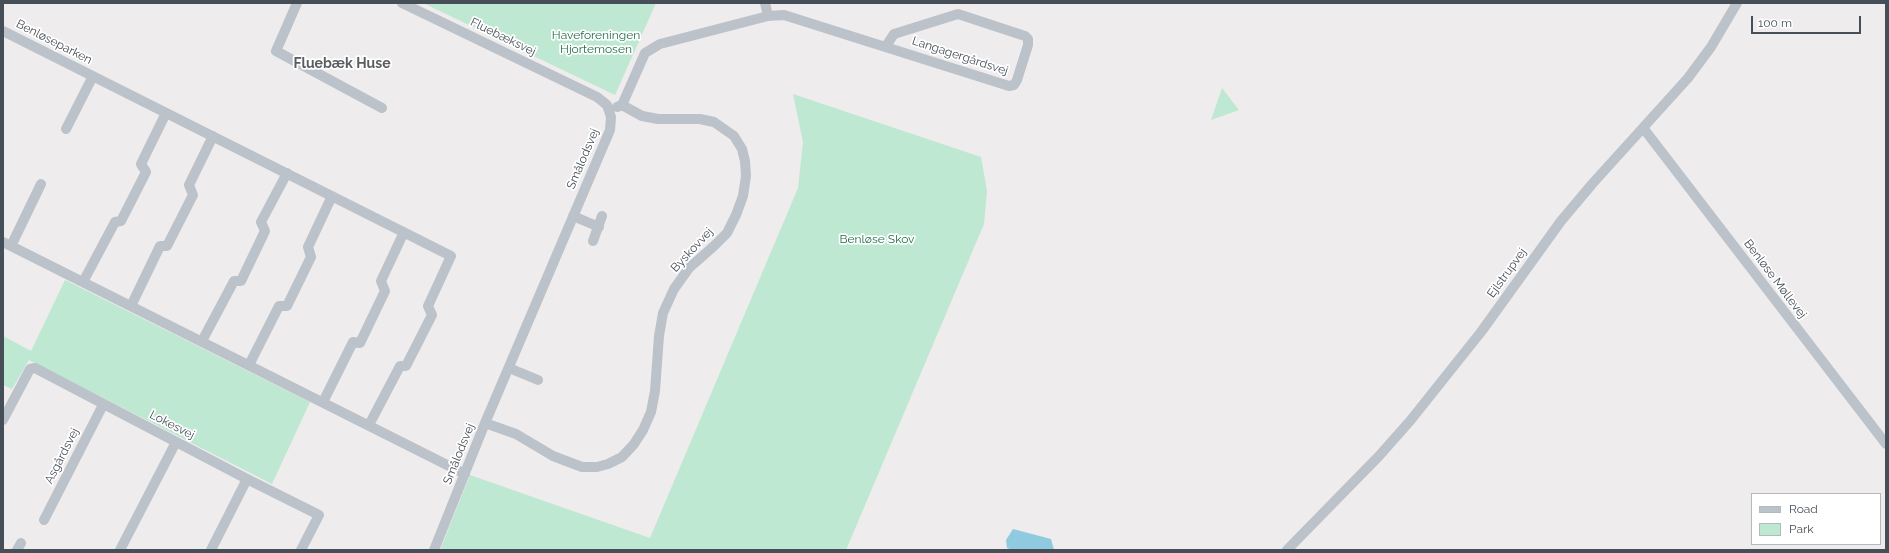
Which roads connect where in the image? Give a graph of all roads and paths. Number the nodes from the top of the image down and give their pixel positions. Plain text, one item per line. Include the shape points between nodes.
1 (297, 3) edge
2 (402, 3) edge
3 (765, 3) edge
4 (1737, 3) edge
5 (768, 16) junction
6 (3, 31) edge
7 (886, 46) junction
8 (93, 76) junction
9 (622, 106) junction
10 (382, 108) dead end
11 (609, 110) junction
12 (166, 113) junction
13 (1644, 129) junction
14 (66, 130) dead end
15 (213, 136) junction
16 (287, 173) junction
17 (41, 184) dead end
18 (332, 196) junction
19 (573, 216) junction
20 (602, 216) dead end
21 (599, 227) junction
22 (404, 232) junction
23 (593, 241) dead end
24 (7, 244) edge
25 (83, 282) junction
26 (131, 306) junction
27 (202, 341) junction
28 (249, 365) junction
29 (509, 368) junction
30 (538, 380) dead end
31 (323, 402) junction
32 (103, 404) junction
33 (3, 420) edge
34 (485, 423) junction
35 (369, 425) junction
36 (176, 442) junction
37 (1886, 444) edge
38 (465, 474) junction
39 (247, 479) junction
40 (44, 520) dead end
41 (120, 550) edge
42 (211, 550) edge
43 (301, 550) edge
44 (434, 550) edge
45 (1287, 550) edge

1 - 10 street via 276,51
2 - 11 street, Fluebæksvej via 603,100
3 - 5 street
4 - 13 street, Ejlstrupvej via 1718,37 1688,78
5 - 7 street, Langagergårdsvej via 784,15
5 - 9 street, Langagergårdsvej via 660,44 645,53
6 - 8 street, Benløseparken
7 - 7 street, Langagergårdsvej via 1009,86 1014,85 1028,39 958,14 894,34
8 - 12 street, Benløseparken
8 - 14 street, Benløseparken
9 - 11 street
9 - 34 street, Byskovvej via 642,116 658,119 700,119 714,122 734,136 742,149 745,161 743,196 727,232 689,268 674,289 663,312 651,412 640,434 622,457 597,467 582,466 553,456 516,434
11 - 19 street, Smålodsvej via 610,130
12 - 15 street, Benløseparken
12 - 25 street via 141,164 146,172 143,179 121,222 115,222
13 - 37 street, Benløse Møllevej
13 - 45 street, Ejlstrupvej via 1561,221 1481,332 1410,421
15 - 16 street, Benløseparken
15 - 26 street via 189,185 193,195 167,246 160,246
16 - 18 street, Benløseparken
16 - 27 street via 261,222 266,231 241,281 234,281
17 - 24 street
18 - 22 street, Benløseparken
18 - 28 street via 308,247 312,256 287,306 279,306
19 - 21 street
19 - 29 street, Smålodsvej
20 - 21 street
21 - 23 street
22 - 31 street via 381,282 385,291 360,342 353,342
22 - 35 street, Benløseparken via 451,256 428,306 432,315 406,366 400,366
24 - 25 street
25 - 26 street
26 - 27 street
27 - 28 street
28 - 31 street
29 - 30 street
29 - 34 street, Smålodsvej
31 - 35 street
32 - 33 street, Lokesvej via 32,367
32 - 36 street, Lokesvej
32 - 40 street, Asgårdsvej
34 - 38 street, Smålodsvej
35 - 38 street
36 - 39 street, Lokesvej
36 - 41 street
38 - 44 street, Smålodsvej
39 - 42 street
39 - 43 street, Lokesvej via 319,514

